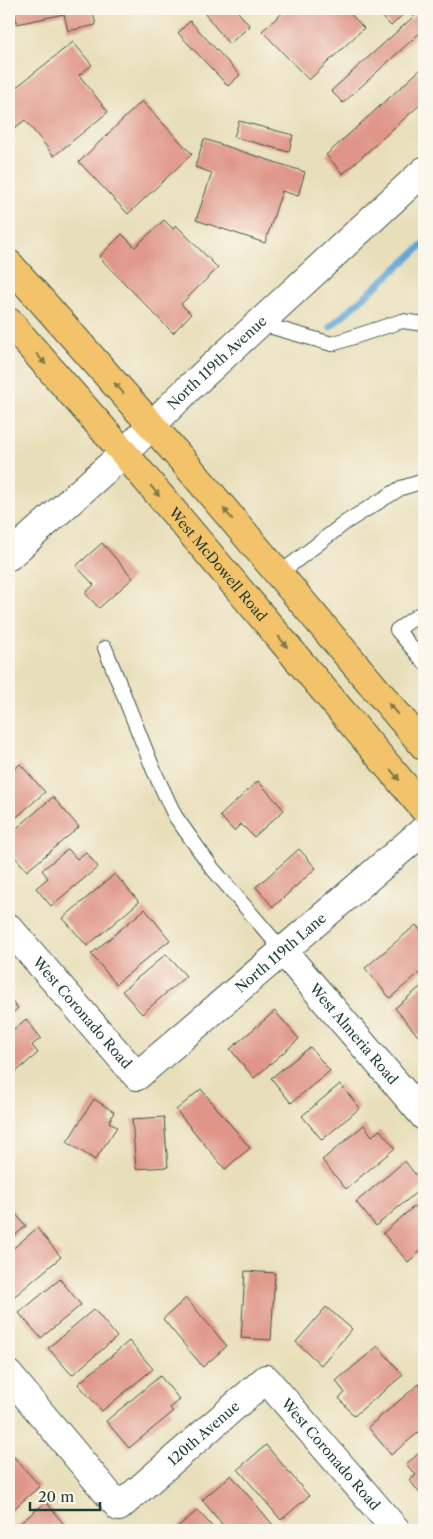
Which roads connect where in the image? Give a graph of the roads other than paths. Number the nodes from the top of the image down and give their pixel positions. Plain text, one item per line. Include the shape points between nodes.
1 (424, 171) edge
2 (9, 264) edge
3 (9, 322) edge
4 (258, 323) junction
5 (424, 324) edge
6 (151, 425) junction
7 (124, 453) junction
8 (424, 481) edge
9 (9, 556) edge
10 (279, 574) junction
11 (424, 611) edge
12 (105, 648) dead end
13 (424, 662) edge
14 (424, 746) edge
15 (424, 809) edge
16 (424, 830) edge
17 (9, 928) edge
18 (283, 951) junction
19 (137, 1076) joint
20 (424, 1116) edge
21 (9, 1375) edge
22 (266, 1379) joint
23 (396, 1530) edge

1 - 4 street, North 119th Avenue
6 -> 2 main road
3 -> 7 main road, West McDowell Road
4 - 5 lane via 332,344 402,321
4 - 6 street, North 119th Avenue
6 - 7 street, North 119th Avenue
10 -> 6 main road
7 - 9 street, North 119th Avenue
7 -> 15 main road, West McDowell Road
8 - 10 lane via 401,488 346,522
14 -> 10 main road
11 - 13 lane via 397,630
12 - 18 lane via 175,816 212,868
16 - 18 street, North 119th Lane
17 - 19 street, West Coronado Road
18 - 19 street, North 119th Lane
18 - 20 street, West Almeria Road
21 - 22 street, 120th Avenue via 119,1507
22 - 23 street, West Coronado Road

